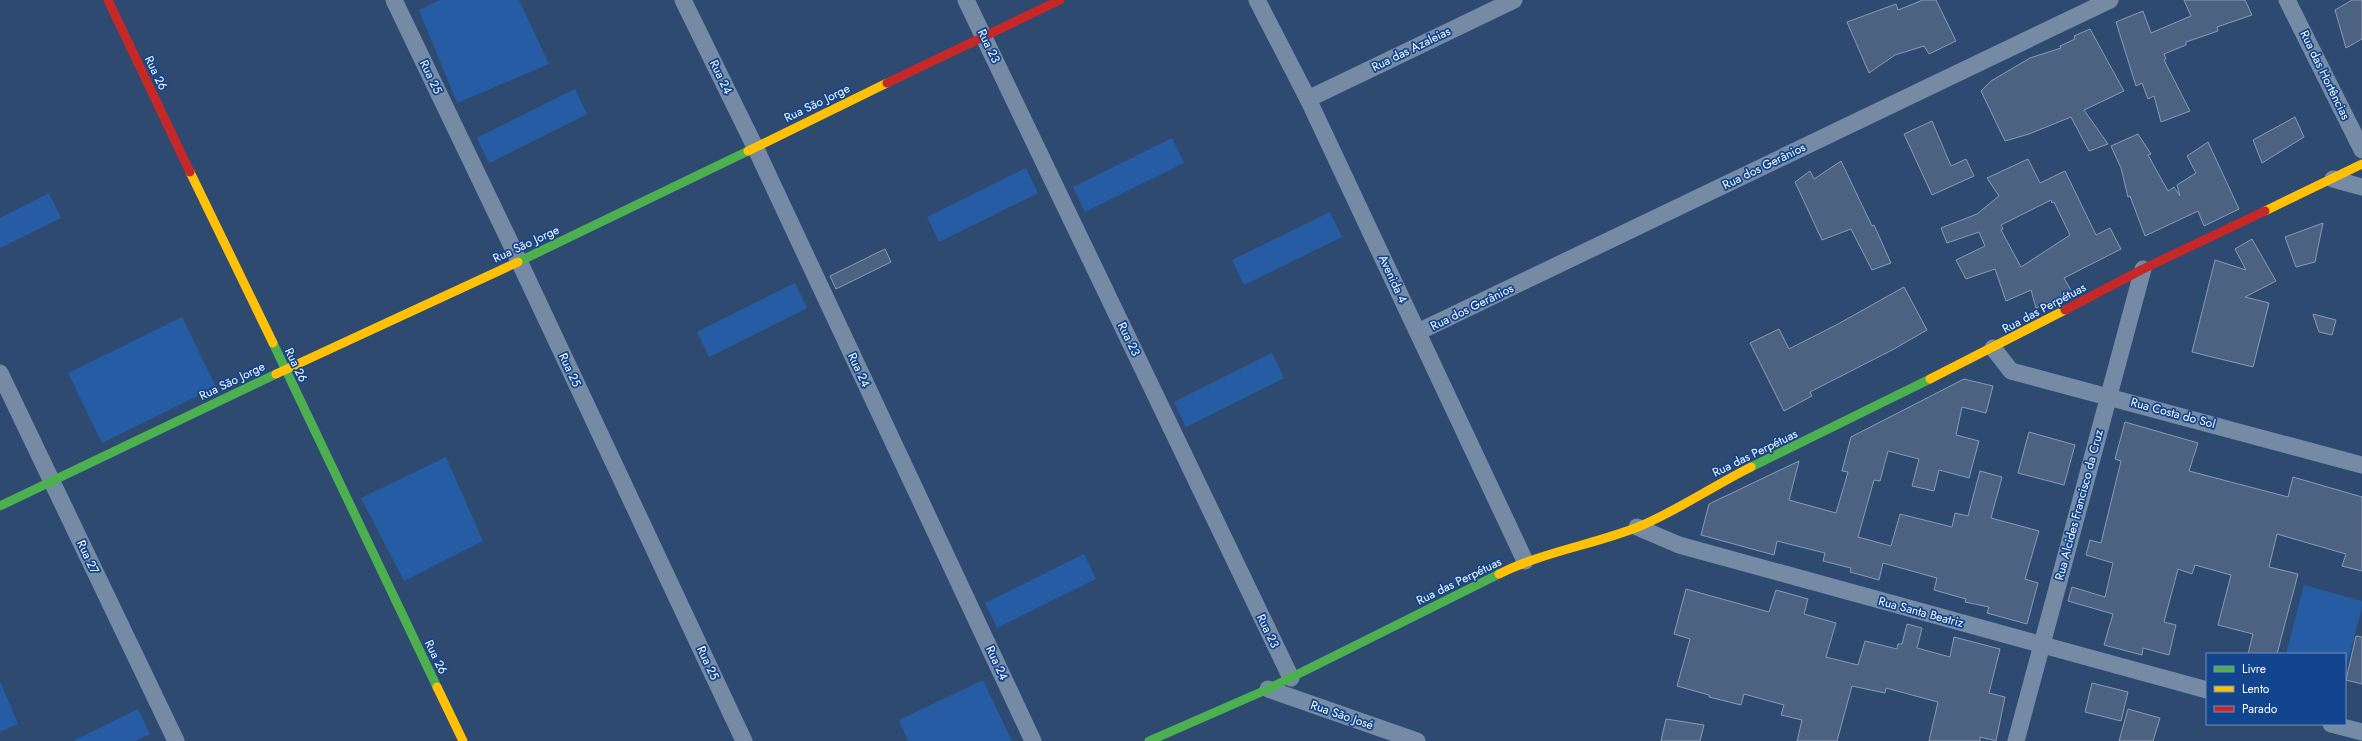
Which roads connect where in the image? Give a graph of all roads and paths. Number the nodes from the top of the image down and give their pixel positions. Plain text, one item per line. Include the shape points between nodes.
1 (108, 0) edge
2 (394, 0) edge
3 (683, 0) edge
4 (966, 0) edge
5 (1060, 0) edge
6 (1257, 0) edge
7 (1514, 0) edge
8 (2110, 0) edge
9 (2287, 0) edge
10 (984, 36) junction
11 (1308, 99) junction
12 (755, 147) junction
13 (2362, 150) edge
14 (2362, 164) edge
15 (2333, 179) junction
16 (2362, 187) edge
17 (519, 261) junction
18 (2143, 269) junction
19 (1418, 332) junction
20 (1993, 348) junction
21 (285, 369) junction
22 (0, 373) edge
23 (2108, 396) junction
24 (2362, 465) edge
25 (52, 481) junction
26 (0, 506) edge
27 (1637, 527) junction
28 (1525, 561) junction
29 (2042, 645) junction
30 (1291, 678) junction
31 (1268, 689) junction
32 (2206, 690) edge
33 (2335, 725) edge
34 (2362, 732) edge
35 (1176, 734) edge
36 (176, 741) edge
37 (463, 741) edge
38 (744, 741) edge
39 (1033, 741) edge
40 (1149, 741) edge
41 (1417, 741) edge
42 (2016, 741) edge

1 - 21 street, Rua 26
2 - 17 street, Rua 25
3 - 12 street, Rua 24
4 - 10 street, Rua 23
5 - 10 street, Rua São Jorge
6 - 11 street, Avenida 4
7 - 11 street, Rua das Azaleias
8 - 19 street, Rua dos Gerânios
9 - 13 street, Rua das Hortências
10 - 12 street, Rua São Jorge
10 - 30 street, Rua 23
11 - 19 street, Avenida 4
12 - 17 street, Rua São Jorge
12 - 39 street, Rua 24
14 - 15 street, Rua das Perpétuas
15 - 16 street
15 - 18 street, Rua das Perpétuas
17 - 21 street, Rua São Jorge
17 - 38 street, Rua 25
18 - 20 street, Rua das Perpétuas
18 - 23 street, Rua Alcides Francisco da Cruz
19 - 28 street, Avenida 4
20 - 23 street, Rua Costa do Sol via 2011,371
20 - 27 street, Rua das Perpétuas via 1721,482 1677,508
21 - 25 street, Rua São Jorge
21 - 37 street, Rua 26
22 - 25 street, Rua 27
23 - 24 street, Rua Costa do Sol
23 - 29 street, Rua Alcides Francisco da Cruz
25 - 26 street, Rua São Jorge
25 - 36 street, Rua 27
27 - 28 street, Rua das Perpétuas
27 - 29 street, Rua Santa Beatriz via 1679,545
28 - 30 street, Rua das Perpétuas
29 - 32 street, Rua Santa Beatriz
29 - 42 street, Rua Alcides Francisco da Cruz
30 - 31 street, Rua das Perpétuas
31 - 35 street, Rua das Perpétuas
31 - 41 street, Rua São José
33 - 34 street
35 - 40 street, Rua das Perpétuas

